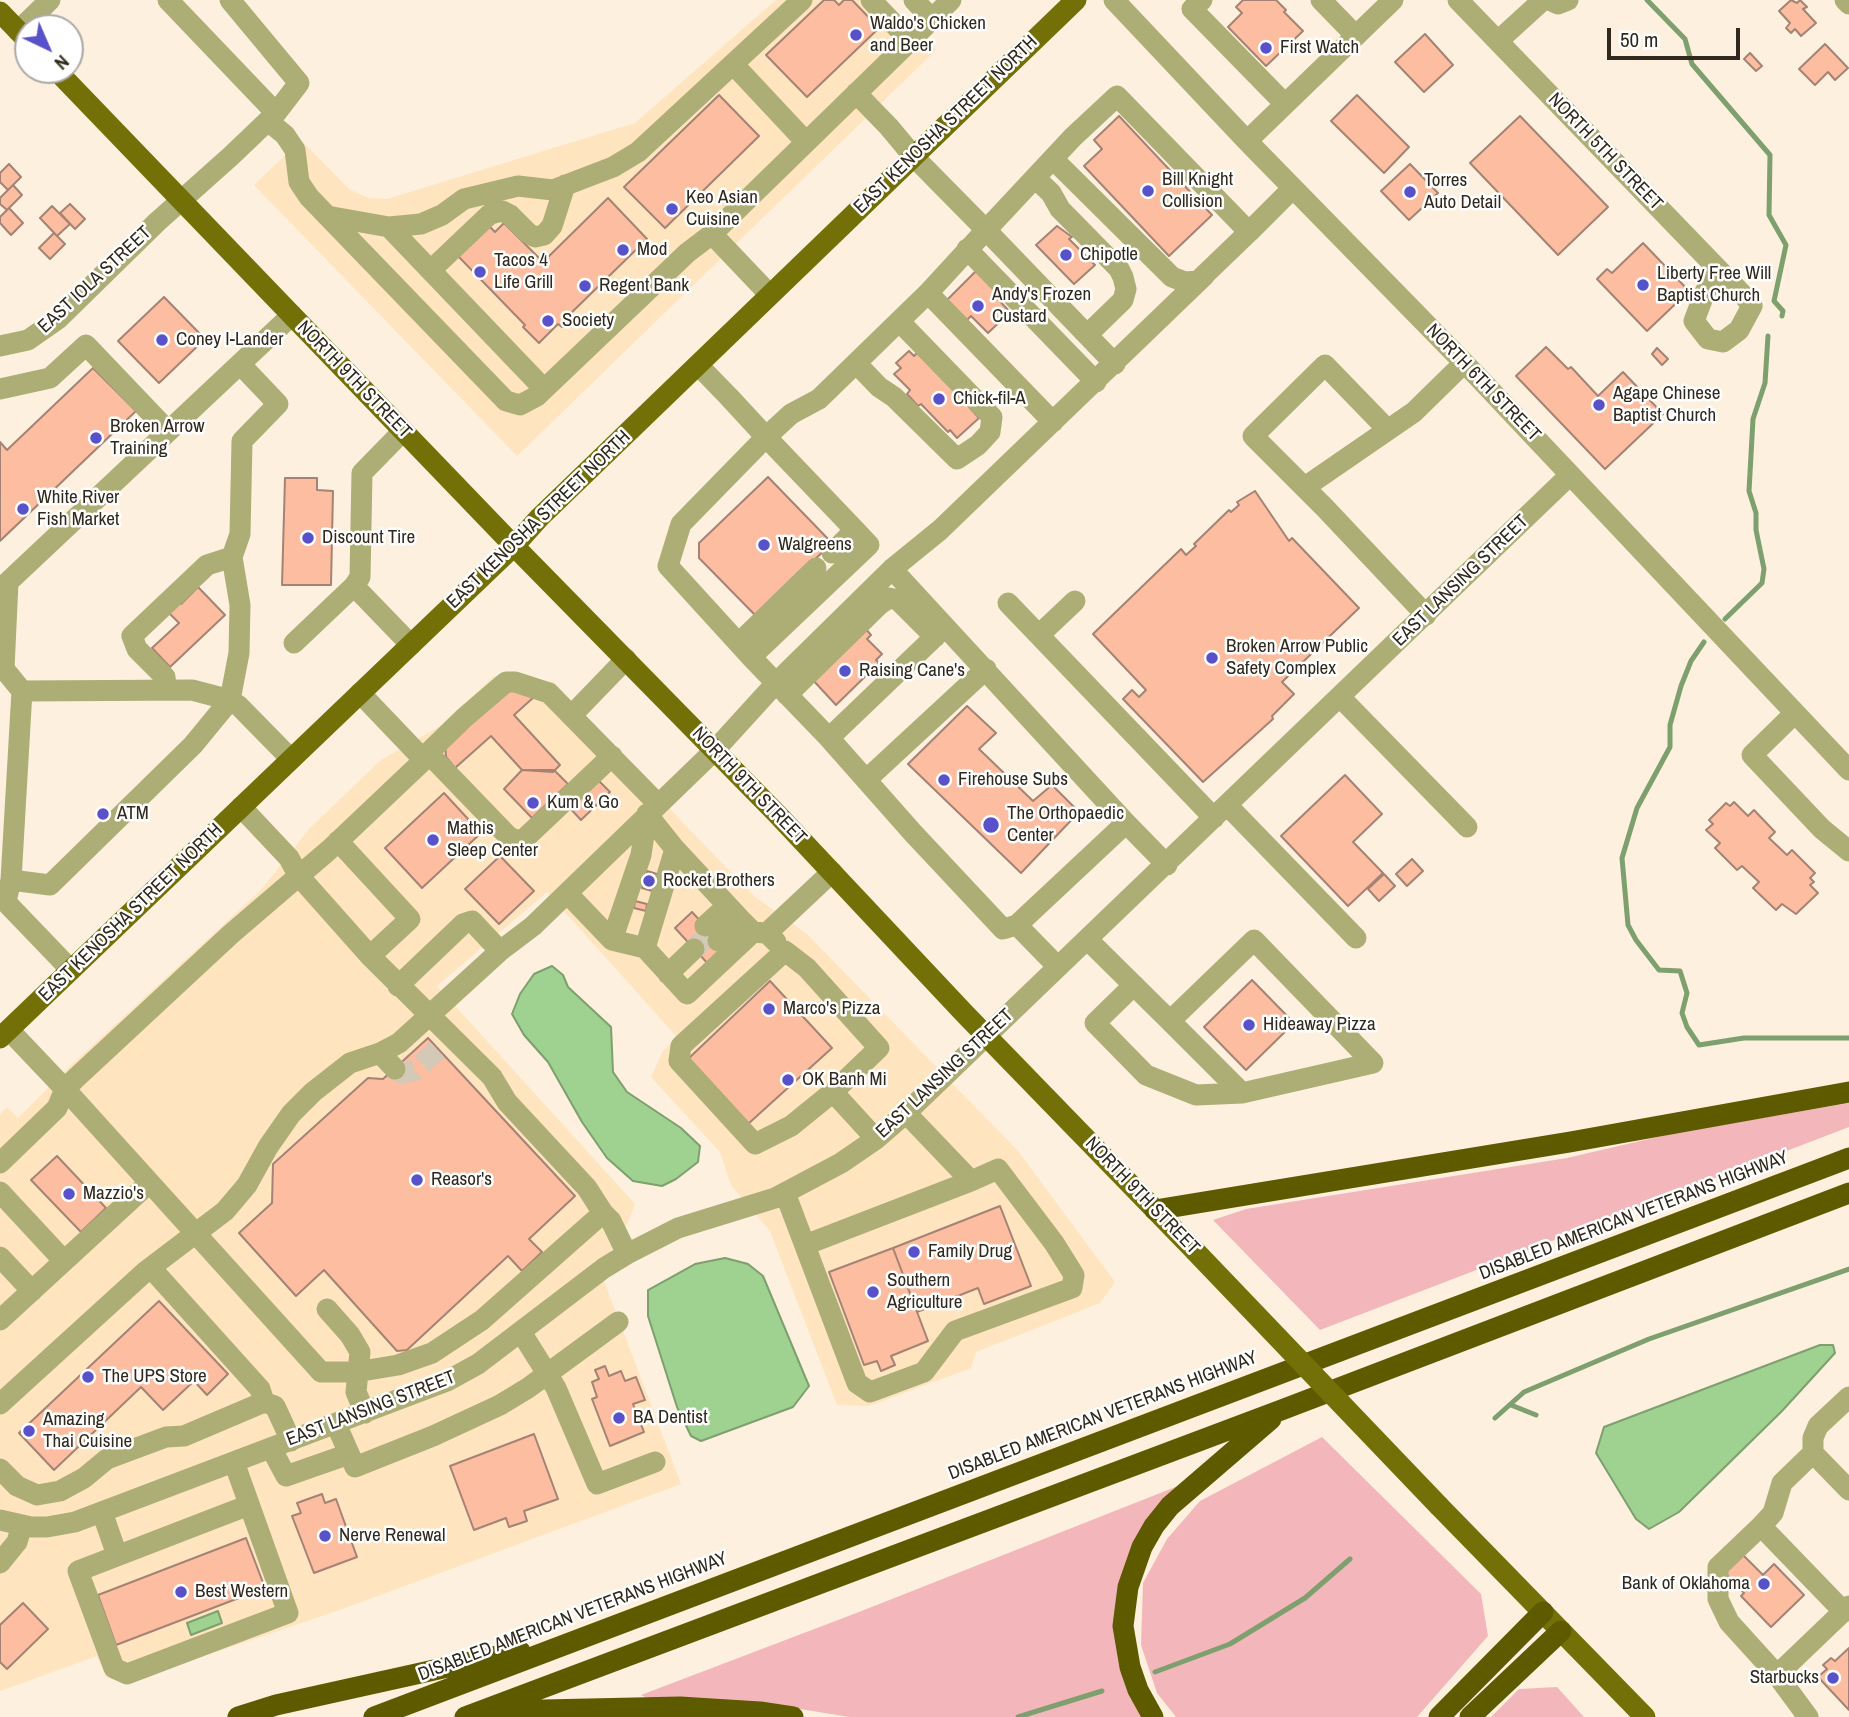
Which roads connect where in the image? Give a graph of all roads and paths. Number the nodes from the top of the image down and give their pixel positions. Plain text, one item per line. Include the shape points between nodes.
1 (168, 0) edge
2 (230, 0) edge
3 (802, 0) edge
4 (871, 0) edge
5 (914, 0) edge
6 (951, 0) edge
7 (1076, 0) edge
8 (1114, 0) edge
9 (1322, 0) edge
10 (1393, 0) edge
11 (1458, 0) edge
12 (1543, 0) edge
13 (1549, 0) edge
14 (1568, 0) edge
15 (1845, 0) edge
16 (1197, 4) edge
17 (1849, 4) edge
18 (0, 12) edge
19 (932, 19) junction
20 (14, 27) edge
21 (1356, 36) junction
22 (910, 41) junction
23 (1498, 41) junction
24 (733, 64) junction
25 (69, 84) edge
26 (856, 93) junction
27 (1285, 104) junction
28 (272, 117) junction
29 (1247, 141) junction
30 (806, 142) junction
31 (914, 157) junction
32 (1053, 159) junction
33 (1035, 178) junction
34 (565, 185) junction
35 (1293, 188) junction
36 (181, 200) junction
37 (327, 216) junction
38 (389, 227) junction
39 (986, 230) junction
40 (1249, 232) junction
41 (712, 234) junction
42 (967, 248) junction
43 (430, 270) junction
44 (1719, 270) junction
45 (1205, 275) junction
46 (928, 293) junction
47 (770, 295) junction
48 (292, 315) junction
49 (899, 321) junction
50 (1087, 335) junction
51 (0, 346) edge
52 (856, 363) junction
53 (1464, 363) junction
54 (240, 364) junction
55 (1115, 364) junction
56 (698, 365) junction
57 (1096, 383) junction
58 (0, 389) edge
59 (544, 389) junction
60 (1053, 422) junction
61 (1388, 430) junction
62 (168, 431) junction
63 (403, 431) junction
64 (766, 437) junction
65 (1570, 475) junction
66 (1305, 487) junction
67 (855, 530) junction
68 (514, 546) junction
69 (832, 553) dead end
70 (232, 556) junction
71 (816, 568) dead end
72 (892, 569) junction
73 (355, 586) junction
74 (1075, 601) dead end
75 (1008, 603) dead end
76 (1426, 615) junction
77 (941, 632) junction
78 (1039, 635) junction
79 (294, 643) dead end
80 (411, 645) junction
81 (745, 650) junction
82 (626, 659) junction
83 (986, 669) junction
84 (782, 689) junction
85 (166, 690) junction
86 (22, 691) junction
87 (360, 693) junction
88 (1339, 697) junction
89 (230, 701) junction
90 (1795, 713) junction
91 (572, 715) junction
92 (829, 738) junction
93 (715, 750) junction
94 (612, 756) junction
95 (426, 757) junction
96 (291, 759) junction
97 (1849, 770) edge
98 (866, 780) junction
99 (241, 807) junction
100 (652, 809) junction
101 (1220, 812) junction
102 (1126, 823) junction
103 (1467, 827) dead end
104 (338, 841) junction
105 (675, 849) junction
106 (1849, 851) edge
107 (1167, 865) junction
108 (832, 872) junction
109 (298, 875) junction
110 (6, 892) edge
111 (567, 892) junction
112 (744, 920) junction
113 (1017, 925) junction
114 (711, 933) tunnel mouth
115 (1356, 938) dead end
116 (612, 940) junction
117 (1087, 940) junction
118 (645, 948) junction
119 (695, 949) tunnel mouth
120 (500, 951) junction
121 (785, 951) junction
122 (370, 956) junction
123 (1058, 967) junction
124 (71, 970) junction
125 (673, 979) junction
126 (1134, 985) junction
127 (398, 986) junction
128 (429, 1016) junction
129 (1170, 1021) junction
130 (4, 1034) edge
131 (986, 1035) junction
132 (380, 1053) junction
133 (395, 1069) dead end
134 (65, 1089) junction
135 (833, 1092) junction
136 (1849, 1092) edge
137 (1242, 1093) junction
138 (906, 1114) junction
139 (876, 1139) junction
140 (1849, 1158) edge
141 (0, 1163) edge
142 (971, 1181) junction
143 (149, 1184) junction
144 (0, 1192) edge
145 (785, 1193) junction
146 (1849, 1193) edge
147 (1155, 1210) junction
148 (603, 1213) junction
149 (197, 1234) junction
150 (805, 1245) junction
151 (627, 1254) junction
152 (0, 1256) edge
153 (64, 1261) junction
154 (151, 1268) junction
155 (32, 1291) junction
156 (327, 1308) dead end
157 (0, 1320) edge
158 (618, 1322) dead end
159 (521, 1332) junction
160 (356, 1372) junction
161 (548, 1372) junction
162 (1849, 1397) edge
163 (264, 1402) junction
164 (0, 1405) edge
165 (1284, 1409) junction
166 (365, 1413) junction
167 (336, 1423) junction
168 (281, 1444) junction
169 (1813, 1453) junction
170 (349, 1454) junction
171 (234, 1462) junction
172 (655, 1462) dead end
173 (0, 1469) edge
174 (1849, 1490) edge
175 (249, 1505) junction
176 (102, 1512) junction
177 (0, 1520) edge
178 (27, 1526) junction
179 (1761, 1526) junction
180 (117, 1555) junction
181 (0, 1563) edge
182 (1846, 1609) edge
183 (1542, 1612) junction
184 (1561, 1631) junction
185 (594, 1634) junction
186 (1777, 1675) junction
187 (473, 1714) edge
188 (238, 1717) edge
189 (374, 1717) edge
190 (793, 1717) edge
191 (1153, 1717) edge
192 (1439, 1717) edge
193 (1470, 1717) edge
194 (1645, 1717) edge
195 (1808, 1717) edge

1 - 28 street
2 - 28 street, EAST IOLA STREET via 299,83
3 - 24 street
4 - 22 street
5 - 19 street
6 - 19 street
7 - 31 main road, EAST KENOSHA STREET NORTH
8 - 29 street, NORTH 6TH STREET
9 - 21 street
10 - 21 street
11 - 23 street, NORTH 5TH STREET
12 - 23 street
13 - 14 street via 1558,4
15 - 17 street
16 - 27 street
18 - 20 main road
19 - 22 street
21 - 27 street
22 - 26 street
23 - 44 street, NORTH 5TH STREET
24 - 30 street
24 - 34 street via 638,152
25 - 36 main road, NORTH 9TH STREET
26 - 30 street
26 - 31 street
27 - 29 street
28 - 36 street, EAST IOLA STREET
28 - 37 street via 295,150 299,182
29 - 35 street, NORTH 6TH STREET
30 - 41 street
31 - 39 street
31 - 47 main road, EAST KENOSHA STREET NORTH
32 - 33 street
32 - 40 street via 1117,96
32 - 45 street via 1172,277 1185,282
33 - 39 street
33 - 50 street via 1123,276 1123,300
34 - 38 street via 552,190 519,186 464,199 421,224
34 - 43 street via 552,226 544,235 535,237 502,211 490,214
35 - 40 street
35 - 53 street, NORTH 6TH STREET
36 - 48 main road, NORTH 9TH STREET
36 - 51 street, EAST IOLA STREET via 48,328 28,340
37 - 38 street
37 - 59 street via 506,401 520,405
38 - 43 street
39 - 42 street
39 - 50 street
40 - 45 street
41 - 47 street
41 - 59 street
42 - 46 street
42 - 57 street
43 - 59 street
44 - 44 street, NORTH 5TH STREET via 1752,306 1739,330 1723,342 1708,339 1694,321
45 - 55 street
46 - 49 street
46 - 60 street
47 - 56 main road, EAST KENOSHA STREET NORTH
48 - 54 street
48 - 63 main road, NORTH 9TH STREET
49 - 52 street
49 - 52 street via 992,417 990,432 978,445 957,459
50 - 55 street
52 - 64 street via 819,399 791,414
53 - 61 street
53 - 65 street, NORTH 6TH STREET
54 - 62 street
54 - 70 street via 278,404 242,441 240,534
55 - 57 street
56 - 64 street
56 - 68 main road, EAST KENOSHA STREET NORTH
57 - 60 street
58 - 62 street via 50,378 86,345
60 - 72 street via 940,530
61 - 66 street
61 - 66 street via 1325,365 1252,436
62 - 86 street via 8,582 4,669
63 - 68 main road, NORTH 9TH STREET
63 - 73 street via 362,473 360,577
64 - 67 street
64 - 81 street via 681,524 668,566
65 - 76 street, EAST LANSING STREET
65 - 90 street, NORTH 6TH STREET
66 - 76 street
67 - 69 street
67 - 81 street via 869,545
68 - 80 main road, EAST KENOSHA STREET NORTH
68 - 82 main road, NORTH 9TH STREET
70 - 85 street via 207,565 132,636 137,649 165,677
70 - 89 street via 240,629
71 - 81 street
72 - 77 street
72 - 84 street
73 - 79 street
73 - 80 street
74 - 78 street
75 - 78 street
76 - 88 street, EAST LANSING STREET
77 - 83 street
77 - 84 street via 889,598
77 - 92 street
78 - 101 street
80 - 87 main road, EAST KENOSHA STREET NORTH
81 - 84 street
82 - 91 street
82 - 93 main road, NORTH 9TH STREET
83 - 98 street
83 - 102 street
84 - 92 street
84 - 93 street
85 - 86 street
85 - 89 street via 192,690
86 - 110 street
87 - 95 street
87 - 96 main road, EAST KENOSHA STREET NORTH
88 - 101 street, EAST LANSING STREET
88 - 103 street
89 - 96 street
89 - 110 street via 193,745 50,885
90 - 97 street, NORTH 6TH STREET
90 - 106 street via 1752,755
91 - 94 street
91 - 95 street via 549,693 506,681
92 - 98 street
93 - 100 street
93 - 108 main road, NORTH 9TH STREET
94 - 95 street via 521,842 509,837
94 - 100 street
95 - 104 street
96 - 99 main road, EAST KENOSHA STREET NORTH
98 - 113 street via 1003,929
99 - 109 street
99 - 124 main road, EAST KENOSHA STREET NORTH
100 - 105 street
100 - 111 street
100 - 116 street
101 - 107 street, EAST LANSING STREET
101 - 115 street
102 - 107 street
102 - 113 street
104 - 109 street
104 - 122 street via 410,919
105 - 112 street
105 - 118 street
107 - 117 street, EAST LANSING STREET
108 - 112 street
108 - 131 main road, NORTH 9TH STREET
109 - 122 street
109 - 134 street
110 - 124 street
111 - 116 street
111 - 120 street
112 - 114 street
112 - 121 street
112 - 125 street
113 - 123 street
116 - 118 street
117 - 123 street, EAST LANSING STREET
117 - 126 street
118 - 125 street
119 - 125 street
120 - 127 street via 472,921 463,924
120 - 128 street
121 - 135 street via 807,968 879,1048
121 - 135 street via 681,1046 679,1061 755,1144 791,1126
122 - 127 street
123 - 131 street, EAST LANSING STREET
124 - 130 main road, EAST KENOSHA STREET NORTH
126 - 129 street
126 - 137 street via 1095,1023 1146,1075 1196,1095
127 - 128 street
128 - 132 street
128 - 148 street via 444,1043 464,1046 492,1077
129 - 137 street
129 - 137 street via 1254,940 1373,1063
130 - 134 street
131 - 138 street, EAST LANSING STREET
131 - 147 main road, NORTH 9TH STREET
132 - 133 street
132 - 149 street via 351,1063 313,1092 291,1114 247,1185
134 - 141 street via 57,1108
134 - 143 street
135 - 139 street
136 - 147 highway
138 - 139 street, EAST LANSING STREET
138 - 142 street
139 - 145 street, EAST LANSING STREET
140 - 185 highway, DISABLED AMERICAN VETERANS HIGHWAY
142 - 150 street
142 - 150 street via 998,1169 1068,1264 1074,1275 1072,1289 954,1332 923,1372 870,1392 857,1383
143 - 149 street
143 - 153 street
144 - 153 street
145 - 150 street
145 - 151 street, EAST LANSING STREET via 678,1228
146 - 165 highway
147 - 183 main road, NORTH 9TH STREET, bridge
148 - 151 street
148 - 160 street via 482,1320 432,1353
149 - 154 street
149 - 160 street via 321,1372
151 - 159 street, EAST LANSING STREET
152 - 155 street
153 - 155 street
154 - 163 street via 260,1389
154 - 164 street
155 - 157 street
156 - 160 street via 360,1352
158 - 161 street
159 - 161 street
159 - 166 street, EAST LANSING STREET via 447,1381
160 - 166 street via 356,1392
161 - 170 street via 500,1405 433,1436 355,1468
161 - 172 street via 597,1484
162 - 169 street via 1818,1426
163 - 168 street via 275,1406
163 - 173 street via 184,1436 166,1437 107,1459 60,1491 37,1495 17,1486
165 - 187 highway
165 - 191 highway via 1170,1506 1142,1547 1128,1587 1123,1626 1130,1667
166 - 167 street, EAST LANSING STREET
167 - 168 street, EAST LANSING STREET
167 - 170 street
168 - 170 street via 286,1476
168 - 171 street, EAST LANSING STREET
169 - 174 street
169 - 179 street via 1782,1483 1773,1513
171 - 175 street
171 - 176 street, EAST LANSING STREET
175 - 180 street
175 - 180 street via 288,1613 127,1674 114,1668 78,1571
176 - 178 street, EAST LANSING STREET via 62,1525
176 - 180 street
177 - 178 street, EAST LANSING STREET
178 - 181 street
179 - 182 street
179 - 186 street via 1718,1567 1718,1599 1729,1622
182 - 186 street
183 - 184 main road, NORTH 9TH STREET
183 - 192 highway
184 - 193 highway
184 - 194 main road
185 - 188 highway
185 - 189 highway, DISABLED AMERICAN VETERANS HIGHWAY
186 - 195 street
187 - 190 highway via 680,1707

